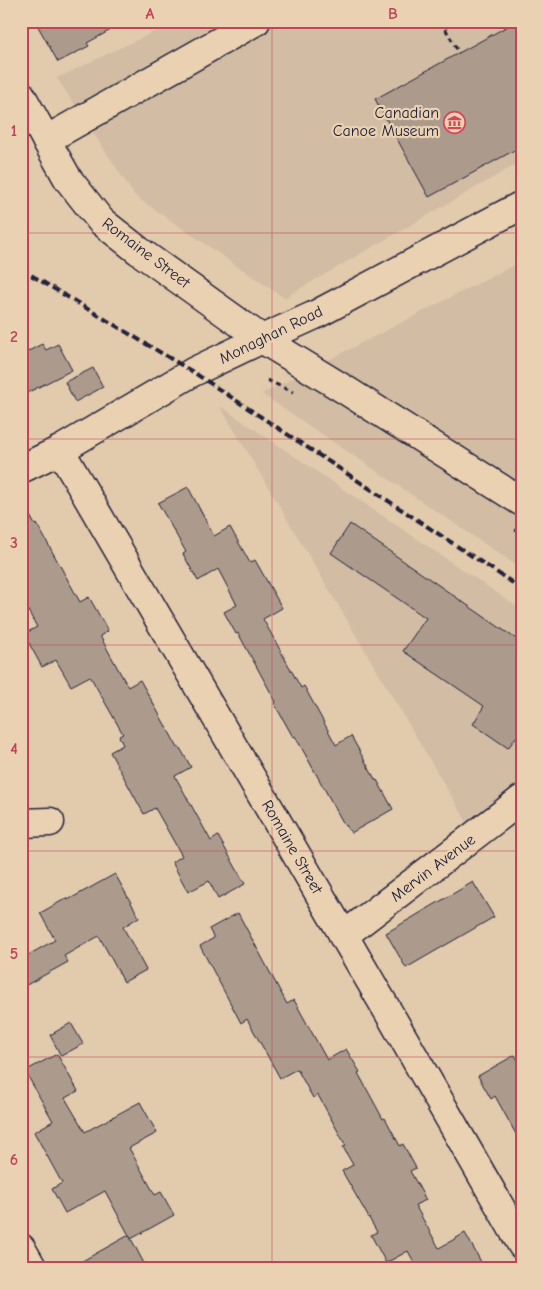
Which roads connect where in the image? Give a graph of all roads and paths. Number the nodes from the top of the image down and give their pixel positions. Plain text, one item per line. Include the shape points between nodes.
1 (256, 21) edge
2 (441, 21) edge
3 (459, 53) dead end
4 (21, 95) edge
5 (46, 140) junction
6 (522, 205) edge
7 (262, 339) junction
8 (60, 450) junction
9 (21, 469) edge
10 (522, 502) edge
11 (522, 800) edge
12 (50, 822) dead end
13 (21, 823) edge
14 (343, 936) junction
15 (522, 1245) edge
16 (21, 1248) edge
17 (33, 1269) edge

1 - 5 street
2 - 3 path
4 - 5 street, Romaine Street
5 - 7 street, Romaine Street via 68,179 101,221
6 - 7 street, Monaghan Road via 315,315
7 - 8 street, Monaghan Road via 193,372
7 - 10 street, Romaine Street
8 - 9 street, Monaghan Road
8 - 14 street, Romaine Street
11 - 14 street, Mervin Avenue
12 - 13 street
14 - 15 street, Romaine Street
16 - 17 street

